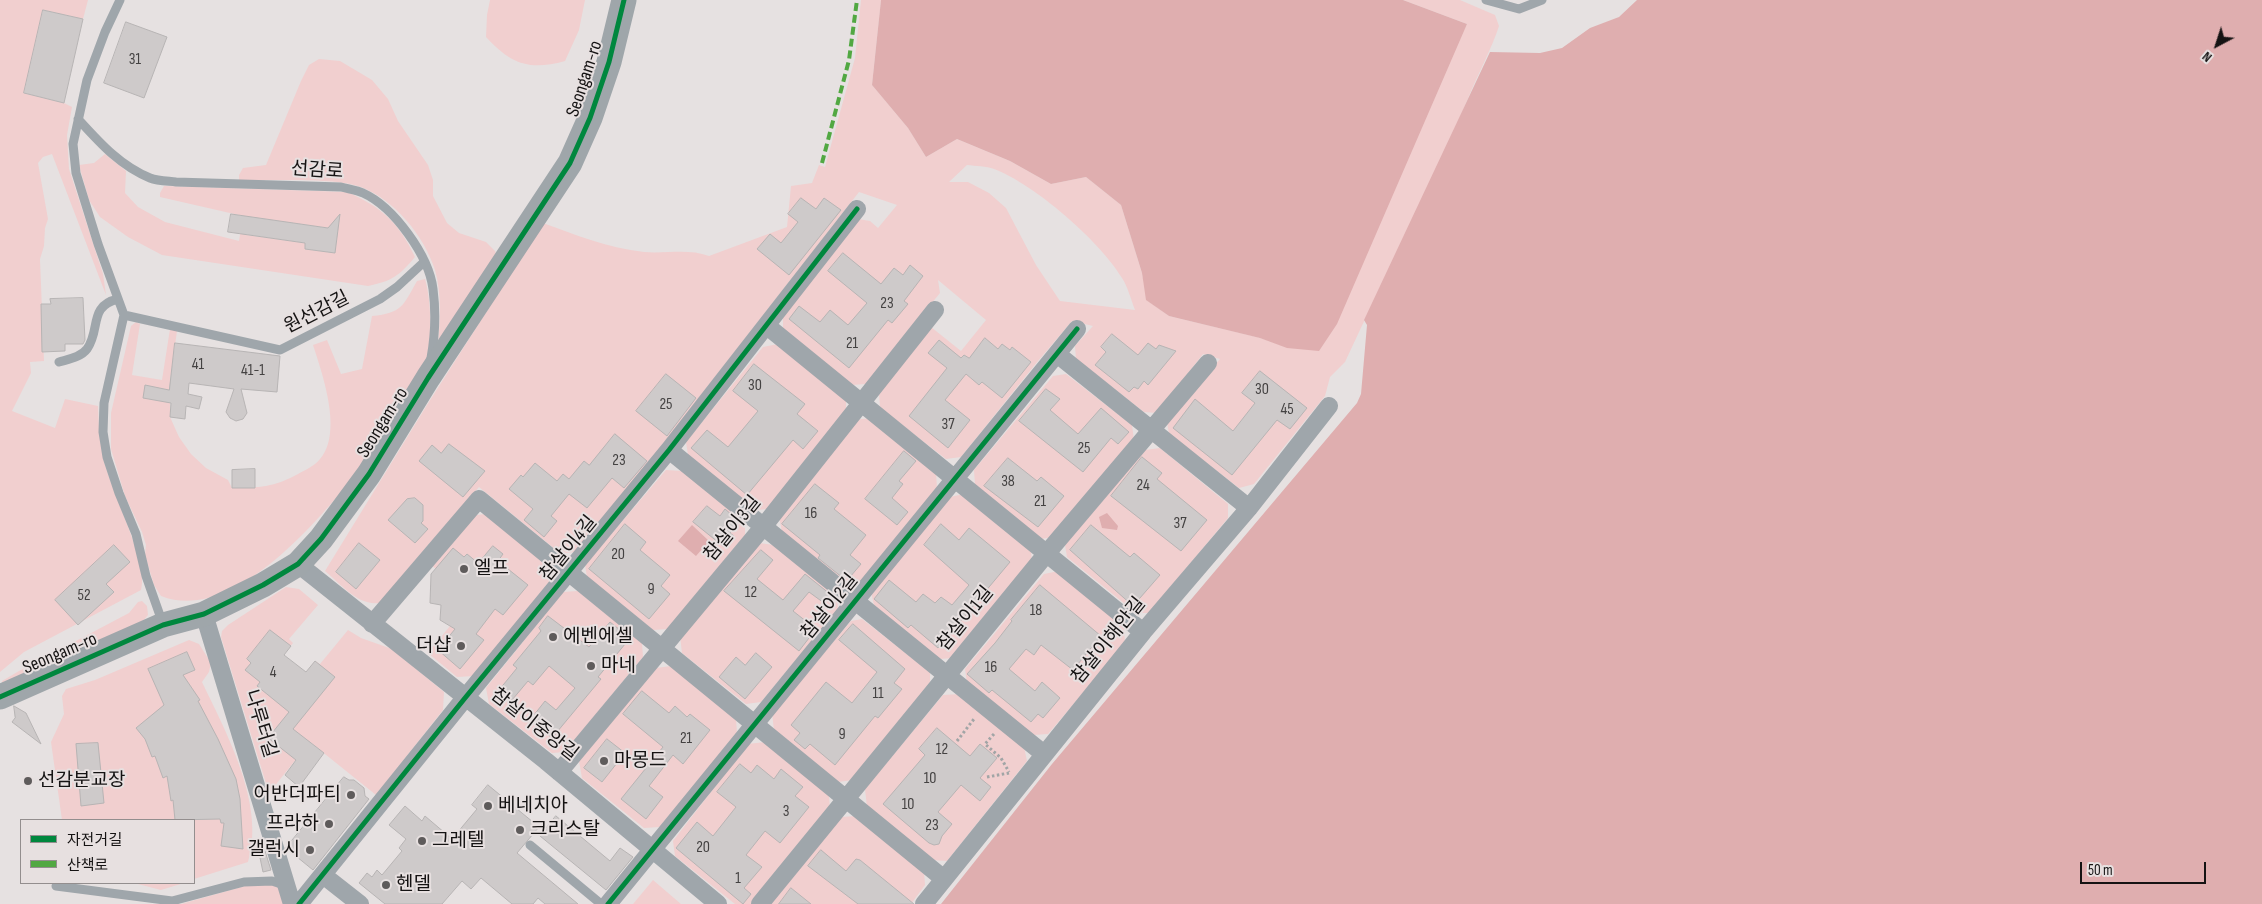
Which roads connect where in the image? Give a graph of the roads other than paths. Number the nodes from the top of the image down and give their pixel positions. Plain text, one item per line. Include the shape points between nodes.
1 (120, 0) edge
2 (624, 0) edge
3 (1486, 0) edge
4 (1542, 0) edge
5 (78, 119) junction
6 (857, 209) dead end
7 (424, 262) junction
8 (118, 299) junction
9 (935, 310) dead end
10 (124, 315) junction
11 (768, 326) junction
12 (1077, 329) dead end
13 (1057, 354) junction
14 (59, 362) dead end
15 (1208, 363) dead end
16 (428, 378) junction
17 (862, 401) junction
18 (1329, 406) dead end
19 (1151, 429) junction
20 (669, 450) junction
21 (955, 478) junction
22 (1249, 508) junction
23 (763, 527) junction
24 (1047, 553) junction
25 (298, 564) junction
26 (569, 572) junction
27 (855, 600) junction
28 (204, 614) junction
29 (372, 624) junction
30 (163, 625) junction
31 (1143, 632) junction
32 (662, 648) junction
33 (946, 677) junction
34 (0, 697) edge
35 (465, 698) junction
36 (755, 723) junction
37 (1044, 754) junction
38 (559, 772) junction
39 (847, 799) junction
40 (530, 845) dead end
41 (652, 850) junction
42 (323, 875) junction
43 (944, 879) junction
44 (56, 886) dead end
45 (287, 886) junction
46 (292, 904) edge
47 (299, 904) edge
48 (360, 904) edge
49 (601, 904) edge
50 (608, 904) edge
51 (718, 904) edge
52 (760, 904) edge
53 (924, 904) edge

1 - 5 lane via 87,80
2 - 16 street, Seongam-ro via 609,62 570,163
3 - 4 lane via 1519,9
5 - 7 lane, 선감로 via 127,167 151,178 176,182 341,187 364,193 397,219
5 - 8 lane via 73,144 76,173
6 - 11 street, 참살이4길
7 - 10 lane, 원선감길 via 380,299 280,350
7 - 16 lane, 선감로 via 433,289 434,326
8 - 10 lane
8 - 14 lane via 103,305 98,313 87,349
9 - 17 street, 참살이3길
10 - 30 lane via 104,403 103,432 107,457 136,534
11 - 17 street
11 - 20 street, 참살이4길
12 - 13 street, 참살이2길
13 - 19 street
13 - 21 street, 참살이2길
15 - 19 street, 참살이1길
16 - 25 street, Seongam-ro via 369,474 321,539
17 - 21 street
17 - 23 street, 참살이3길
18 - 22 street, 참살이해안길
19 - 22 street
19 - 24 street, 참살이1길
20 - 23 street
20 - 26 street, 참살이4길
21 - 24 street
21 - 27 street, 참살이2길
22 - 31 street, 참살이해안길
23 - 27 street
23 - 32 street, 참살이3길
24 - 31 street
24 - 33 street, 참살이1길
25 - 28 street, Seongam-ro
25 - 29 street, 참살이중앙길
26 - 29 street via 479,499
26 - 32 street
26 - 35 street, 참살이4길
27 - 33 street
27 - 36 street, 참살이2길
28 - 30 street, Seongam-ro
28 - 45 street, 나루터길
29 - 35 street, 참살이중앙길
30 - 34 street, Seongam-ro
31 - 37 street, 참살이해안길
32 - 36 street
32 - 38 street, 참살이3길
33 - 37 street
33 - 39 street, 참살이1길
35 - 38 street, 참살이중앙길
35 - 42 street, 참살이4길
36 - 39 street
36 - 41 street, 참살이2길
37 - 43 street, 참살이해안길
38 - 41 street, 참살이중앙길
39 - 43 street
39 - 52 street, 참살이1길
40 - 49 lane
41 - 50 street, 참살이2길
41 - 51 street, 참살이중앙길
42 - 47 street, 참살이4길
42 - 48 street
43 - 53 street, 참살이해안길
44 - 45 lane via 172,901 244,882 272,881
45 - 46 street, 나루터길

